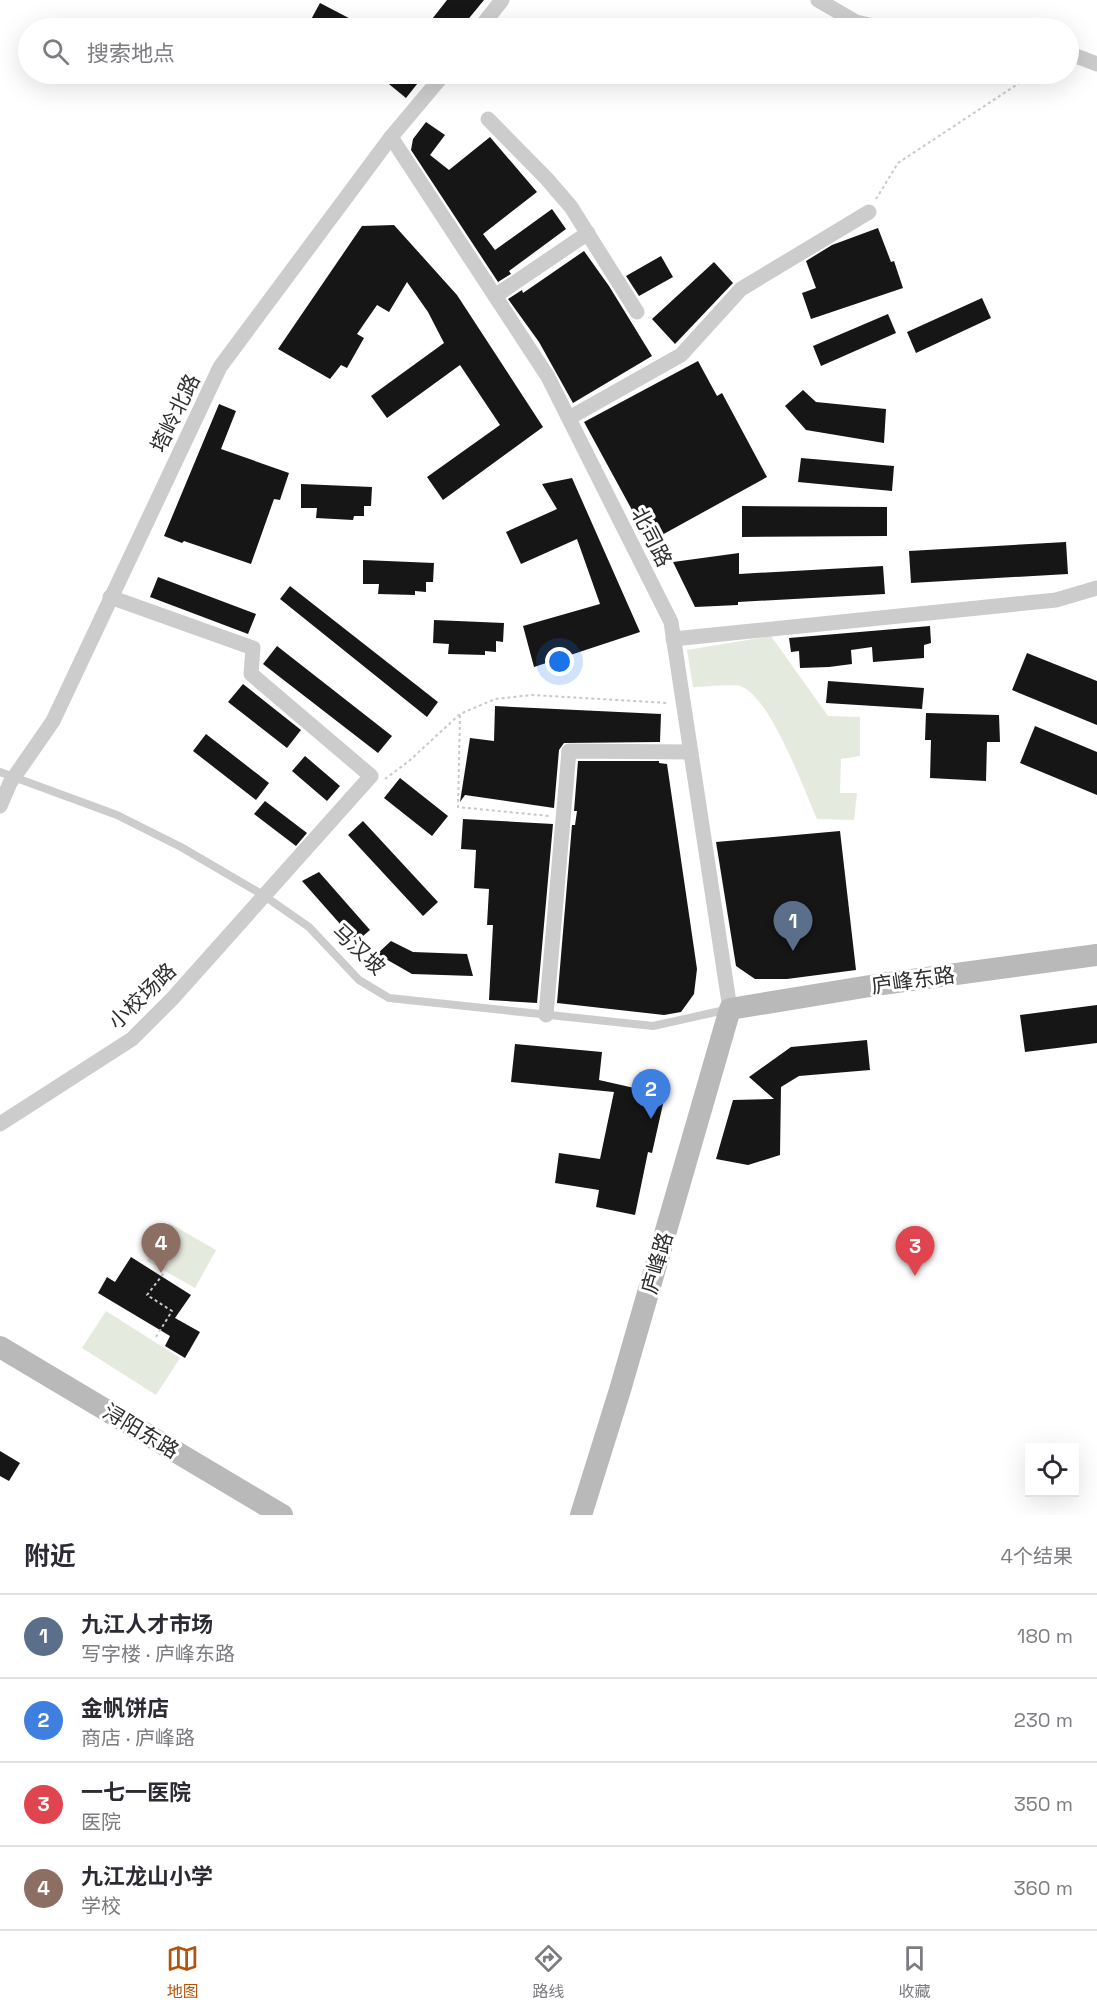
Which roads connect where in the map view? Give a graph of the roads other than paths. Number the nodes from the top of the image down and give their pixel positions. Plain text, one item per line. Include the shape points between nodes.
1 (502, 0) edge
2 (818, 0) edge
3 (488, 18) edge
4 (849, 18) edge
5 (1079, 57) edge
6 (1097, 64) edge
7 (436, 84) edge
8 (488, 118) dead end
9 (391, 137) junction
10 (869, 212) road end
11 (588, 233) junction
12 (495, 296) junction
13 (637, 312) dead end
14 (569, 418) junction
15 (1097, 588) edge
16 (110, 597) junction
17 (673, 639) junction
18 (690, 752) junction
19 (7, 774) edge
20 (0, 806) edge
21 (263, 895) junction
22 (1097, 956) edge
23 (730, 1009) junction
24 (546, 1015) junction
25 (0, 1124) edge
26 (0, 1347) edge
27 (282, 1515) edge
28 (581, 1515) edge

1 - 3 street
2 - 4 street
5 - 6 street
7 - 9 street, 塔岭北路
8 - 11 street via 547,179
9 - 12 street, 北司路
9 - 16 street, 塔岭北路 via 220,367
10 - 14 street via 741,289 681,355
11 - 12 street
11 - 13 street
12 - 14 street, 北司路 via 548,377
14 - 17 street, 北司路 via 671,622
15 - 17 street via 1056,600
16 - 19 street, 塔岭北路 via 53,721
16 - 21 street, 小校场路 via 253,648 251,674 371,776
17 - 18 street, 北司路
18 - 23 street, 北司路
18 - 24 street via 569,751
19 - 20 street, 塔岭北路
19 - 21 lane, 马汉坡 via 117,815
21 - 24 lane, 马汉坡 via 309,927 360,980 389,998
21 - 25 street, 小校场路 via 132,1039
22 - 23 main road, 庐峰东路 via 882,984
23 - 24 lane, 马汉坡 via 653,1026
23 - 28 main road, 庐峰路
26 - 27 main road, 浔阳东路

